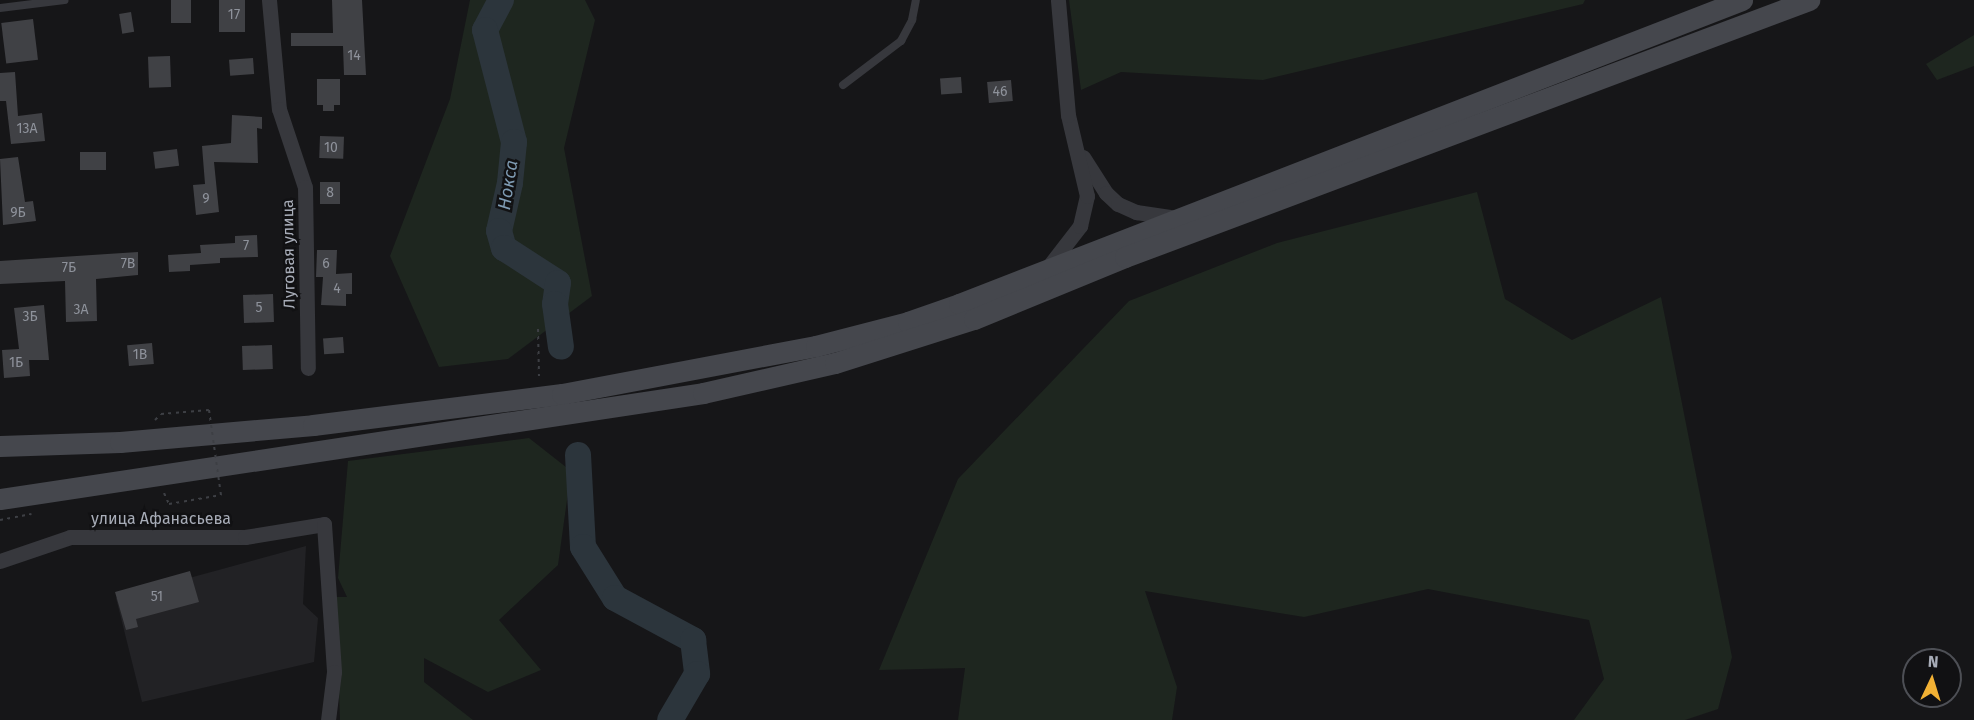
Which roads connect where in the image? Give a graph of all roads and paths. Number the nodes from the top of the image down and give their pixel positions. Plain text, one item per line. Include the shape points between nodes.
1 (65, 0) edge
2 (269, 0) edge
3 (916, 0) edge
4 (1058, 0) edge
5 (1742, 0) edge
6 (1809, 0) edge
7 (0, 8) edge
8 (1710, 8) edge
9 (843, 84) dead end
10 (1078, 150) junction
11 (1180, 218) junction
12 (1049, 266) junction
13 (538, 329) dead end
14 (308, 368) dead end
15 (539, 376) dead end
16 (161, 414) dead end
17 (0, 446) edge
18 (0, 499) edge
19 (169, 504) dead end
20 (0, 561) edge
21 (328, 720) edge

1 - 7 lane
2 - 14 street, Луговая улица via 279,109 305,187
3 - 9 lane via 901,41
4 - 10 street via 1068,115
5 - 8 main road
6 - 18 main road via 1125,257 974,319 835,363 657,400 476,424
8 - 11 main road
10 - 11 street via 1106,193 1118,204 1136,212
10 - 12 street via 1086,212 1071,240
11 - 12 main road
12 - 17 main road via 908,322 672,376 313,425 120,442
13 - 15 path
16 - 19 path, bridge via 209,410 221,495
20 - 21 street, улица Афанасьева via 70,537 245,537 324,524 334,672

